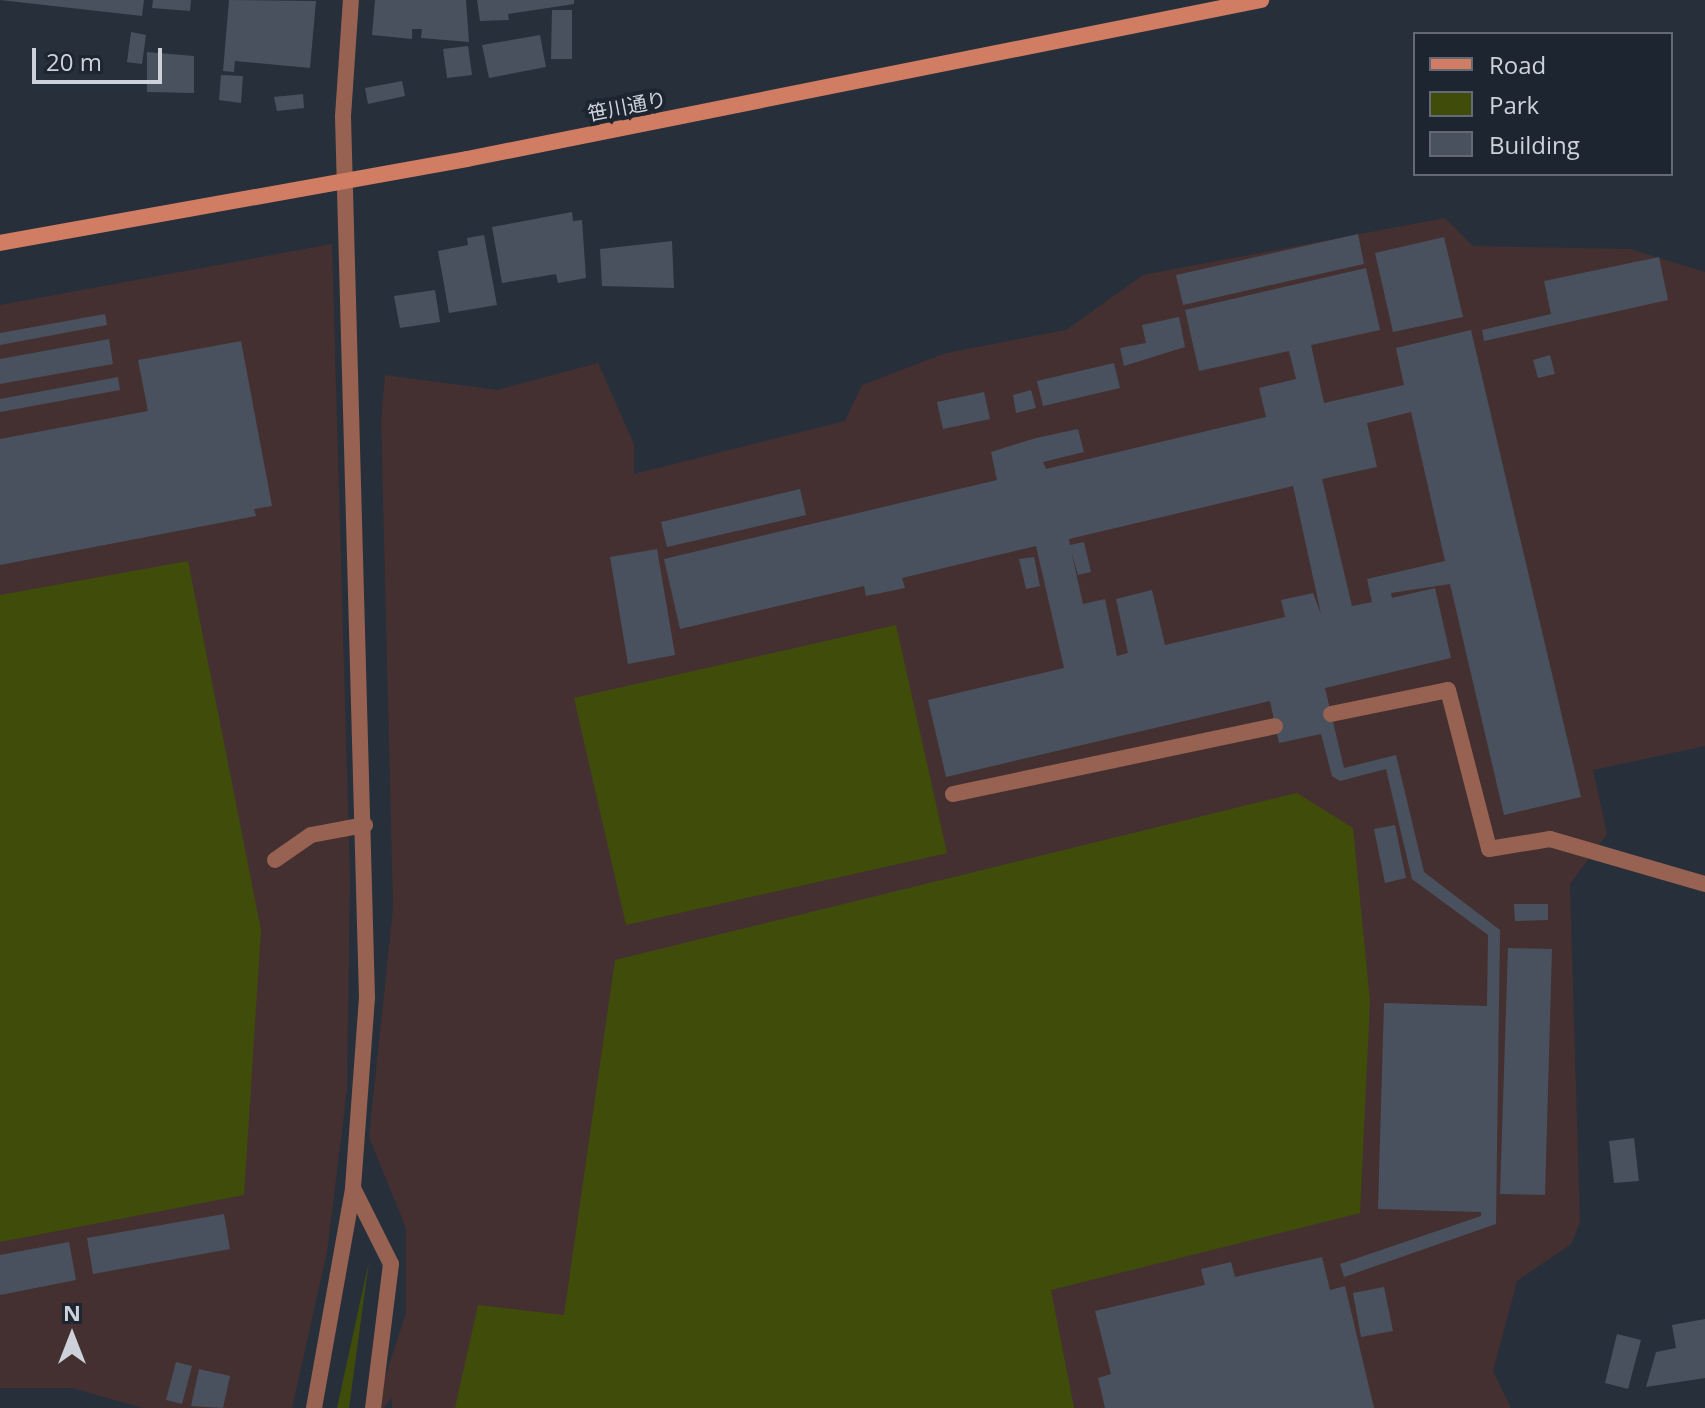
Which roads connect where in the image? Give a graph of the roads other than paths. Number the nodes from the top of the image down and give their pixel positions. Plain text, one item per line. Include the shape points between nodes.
1 (351, 0) edge
2 (1261, 0) edge
3 (349, 181) junction
4 (0, 243) edge
5 (1331, 714) dead end
6 (1275, 726) dead end
7 (953, 794) dead end
8 (365, 825) junction
9 (275, 860) dead end
10 (1705, 884) edge
11 (353, 1188) junction
12 (314, 1408) edge
13 (373, 1408) edge

1 - 3 street via 343,116
2 - 3 street, 笹川通り
3 - 4 street, 笹川通り
3 - 8 street
5 - 10 street via 1448,690 1489,849 1550,839
6 - 7 street
8 - 9 street via 311,835
8 - 11 street via 367,998
11 - 12 street
11 - 13 street via 391,1264

